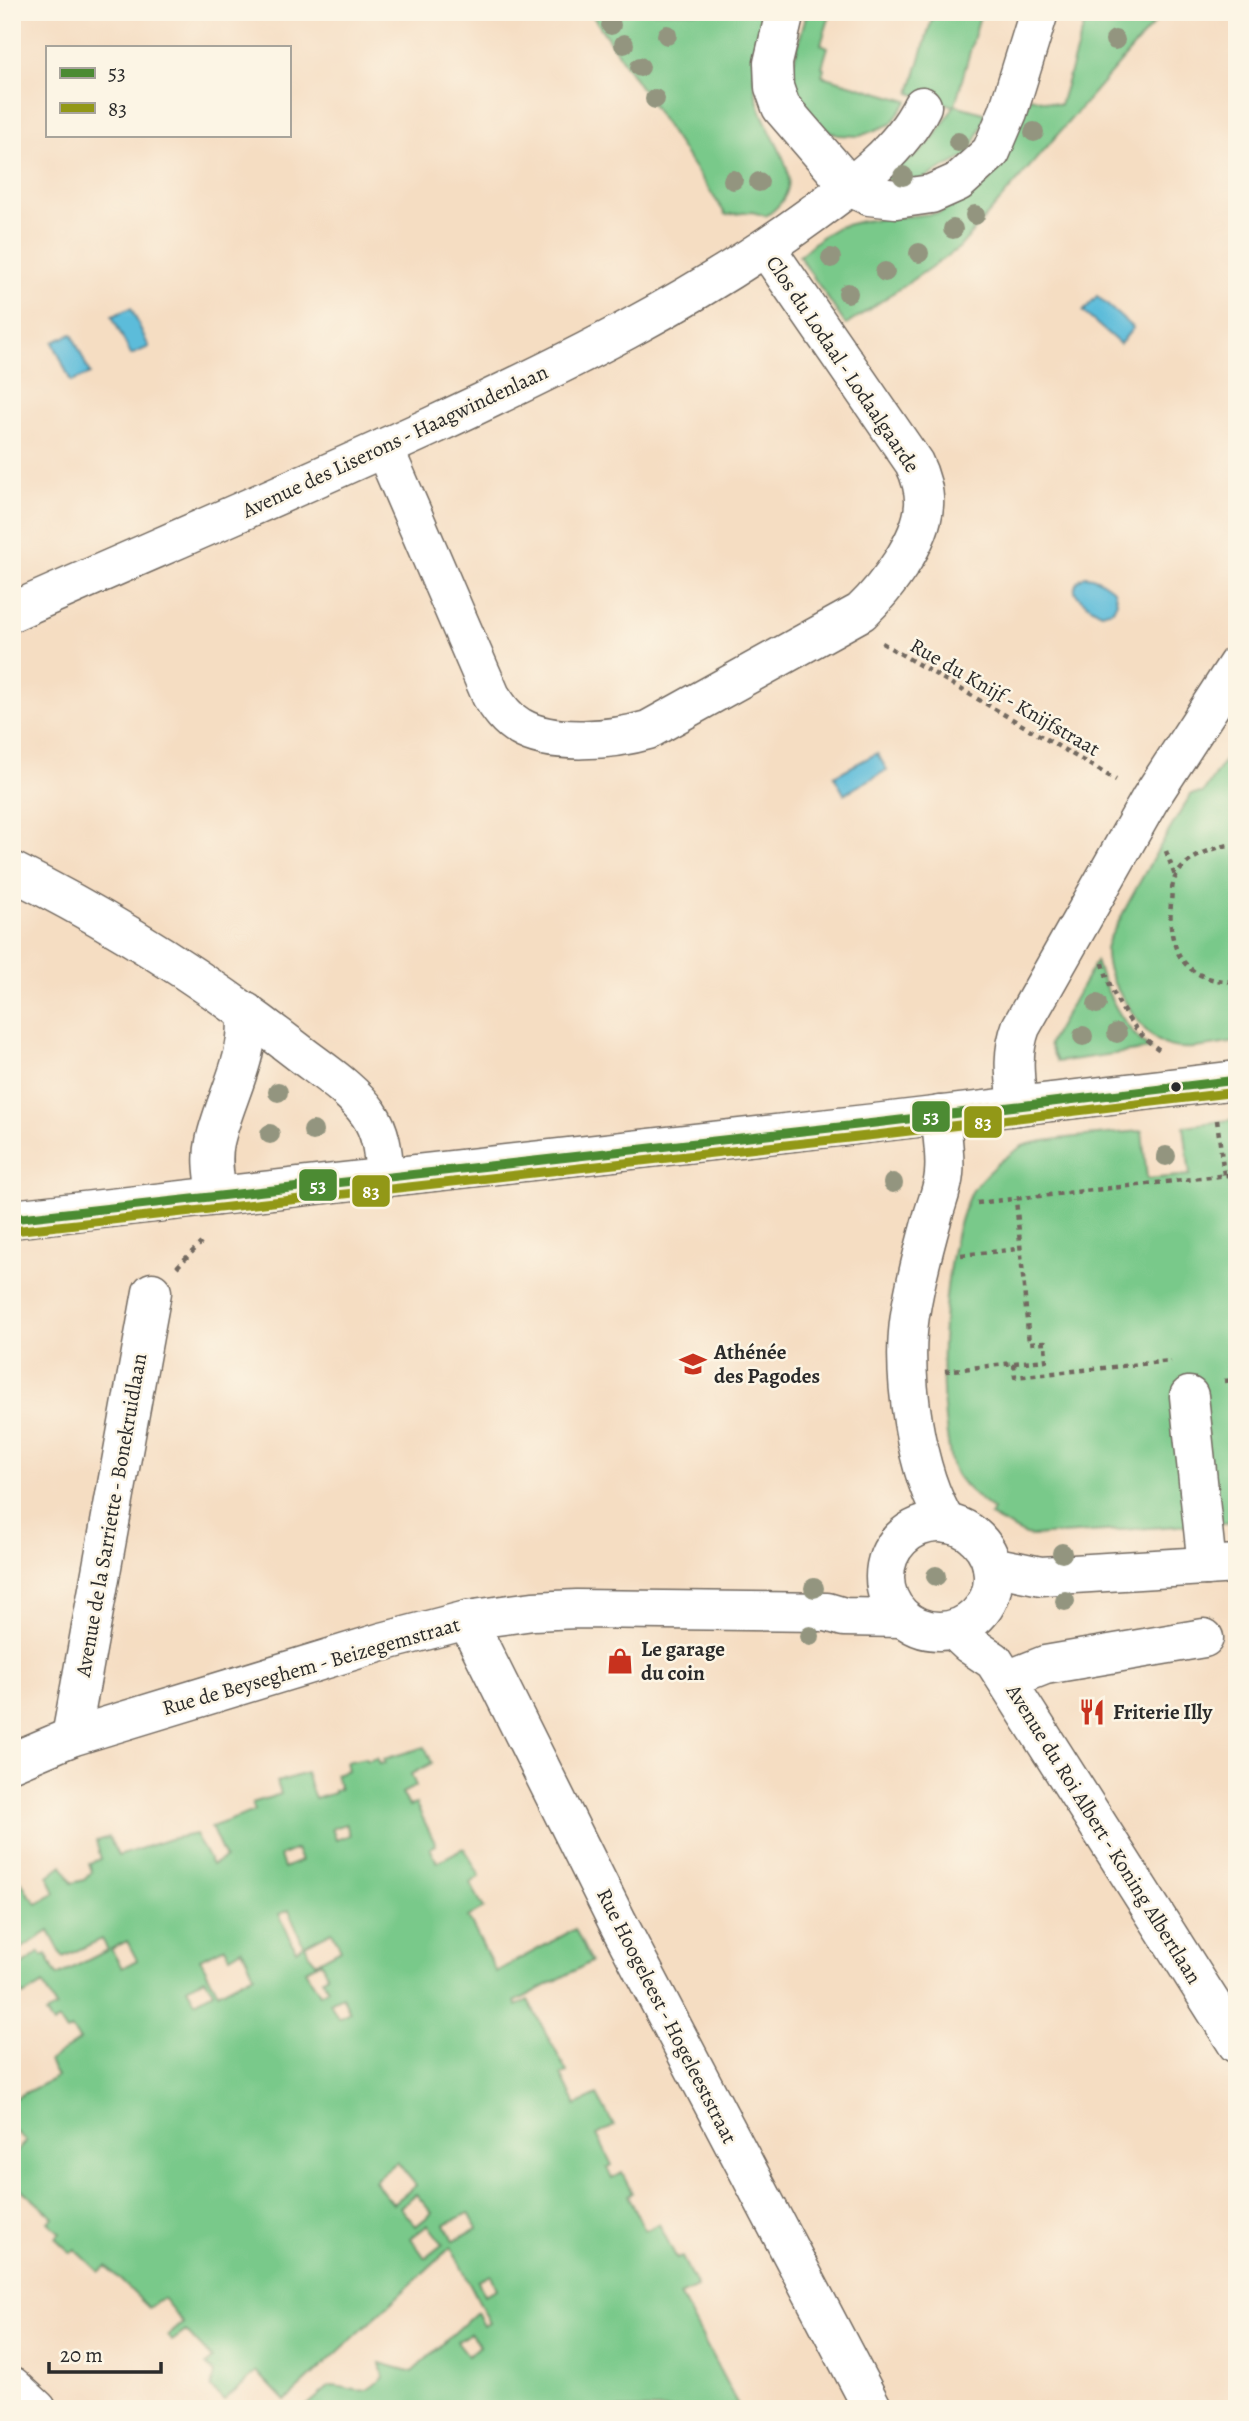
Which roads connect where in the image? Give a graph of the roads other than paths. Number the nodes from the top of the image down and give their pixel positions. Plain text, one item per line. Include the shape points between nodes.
1 (785, 12) edge
2 (1039, 12) edge
3 (922, 106) dead end
4 (849, 187) junction
5 (766, 248) junction
6 (384, 448) junction
7 (12, 612) edge
8 (1237, 665) edge
9 (12, 871) edge
10 (246, 1012) junction
11 (1237, 1080) edge
12 (1018, 1106) junction
13 (940, 1115) junction
14 (386, 1176) junction
15 (217, 1196) junction
16 (12, 1219) edge
17 (152, 1292) dead end
18 (1194, 1380) road end
19 (922, 1471) junction
20 (947, 1524) junction
21 (908, 1532) junction
22 (1222, 1565) edge
23 (884, 1584) junction
24 (979, 1601) junction
25 (827, 1612) junction
26 (902, 1618) junction
27 (467, 1620) junction
28 (1204, 1638) dead end
29 (1000, 1670) junction
30 (71, 1737) junction
31 (12, 1762) edge
32 (1237, 2044) edge
33 (12, 2386) edge
34 (37, 2409) edge
35 (873, 2409) edge

1 - 4 street via 773,63 781,107
2 - 4 street via 991,152 958,182 931,194 869,196
3 - 4 street, Avenue des Liserons - Haagwindenlaan via 890,150
4 - 5 street, Avenue des Liserons - Haagwindenlaan
5 - 6 street, Avenue des Liserons - Haagwindenlaan via 577,356
5 - 6 street, Clos du Lodaal - Lodaalgaarde via 914,463 924,505 920,524 883,589 855,617 648,730 614,737 551,737 522,729 499,709
6 - 7 street, Avenue des Liserons - Haagwindenlaan
8 - 12 street via 1150,799 1021,1027 1014,1056
9 - 10 street via 132,937
10 - 14 street via 359,1102 376,1125
10 - 15 street via 241,1060 215,1140
11 - 12 street
12 - 13 street
13 - 14 street
13 - 19 street via 944,1176 918,1273 909,1333 909,1377
14 - 15 street
15 - 16 street
17 - 30 street, Avenue de la Sarriette - Bonekruidlaan
18 - 22 street
19 - 20 street
19 - 21 street
20 - 21 street
20 - 24 street via 960,1527 980,1543
21 - 23 street via 889,1555
22 - 24 street, Rue de Beyseghem - Beizegemstraat via 1041,1576
23 - 25 street, Rue de Beyseghem - Beizegemstraat
23 - 26 street
24 - 26 street, Rue de Beyseghem - Beizegemstraat via 936,1632
24 - 29 street, Avenue du Roi Albert - Koning Albertlaan via 969,1644
25 - 26 street, Rue de Beyseghem - Beizegemstraat via 844,1617
25 - 27 street, Rue de Beyseghem - Beizegemstraat via 577,1609
27 - 30 street, Rue de Beyseghem - Beizegemstraat
27 - 35 street, Rue Hoogeleest - Hogeleeststraat via 617,1921
28 - 29 street
29 - 32 street, Avenue du Roi Albert - Koning Albertlaan
30 - 31 street, Rue de Beyseghem - Beizegemstraat
33 - 34 street

